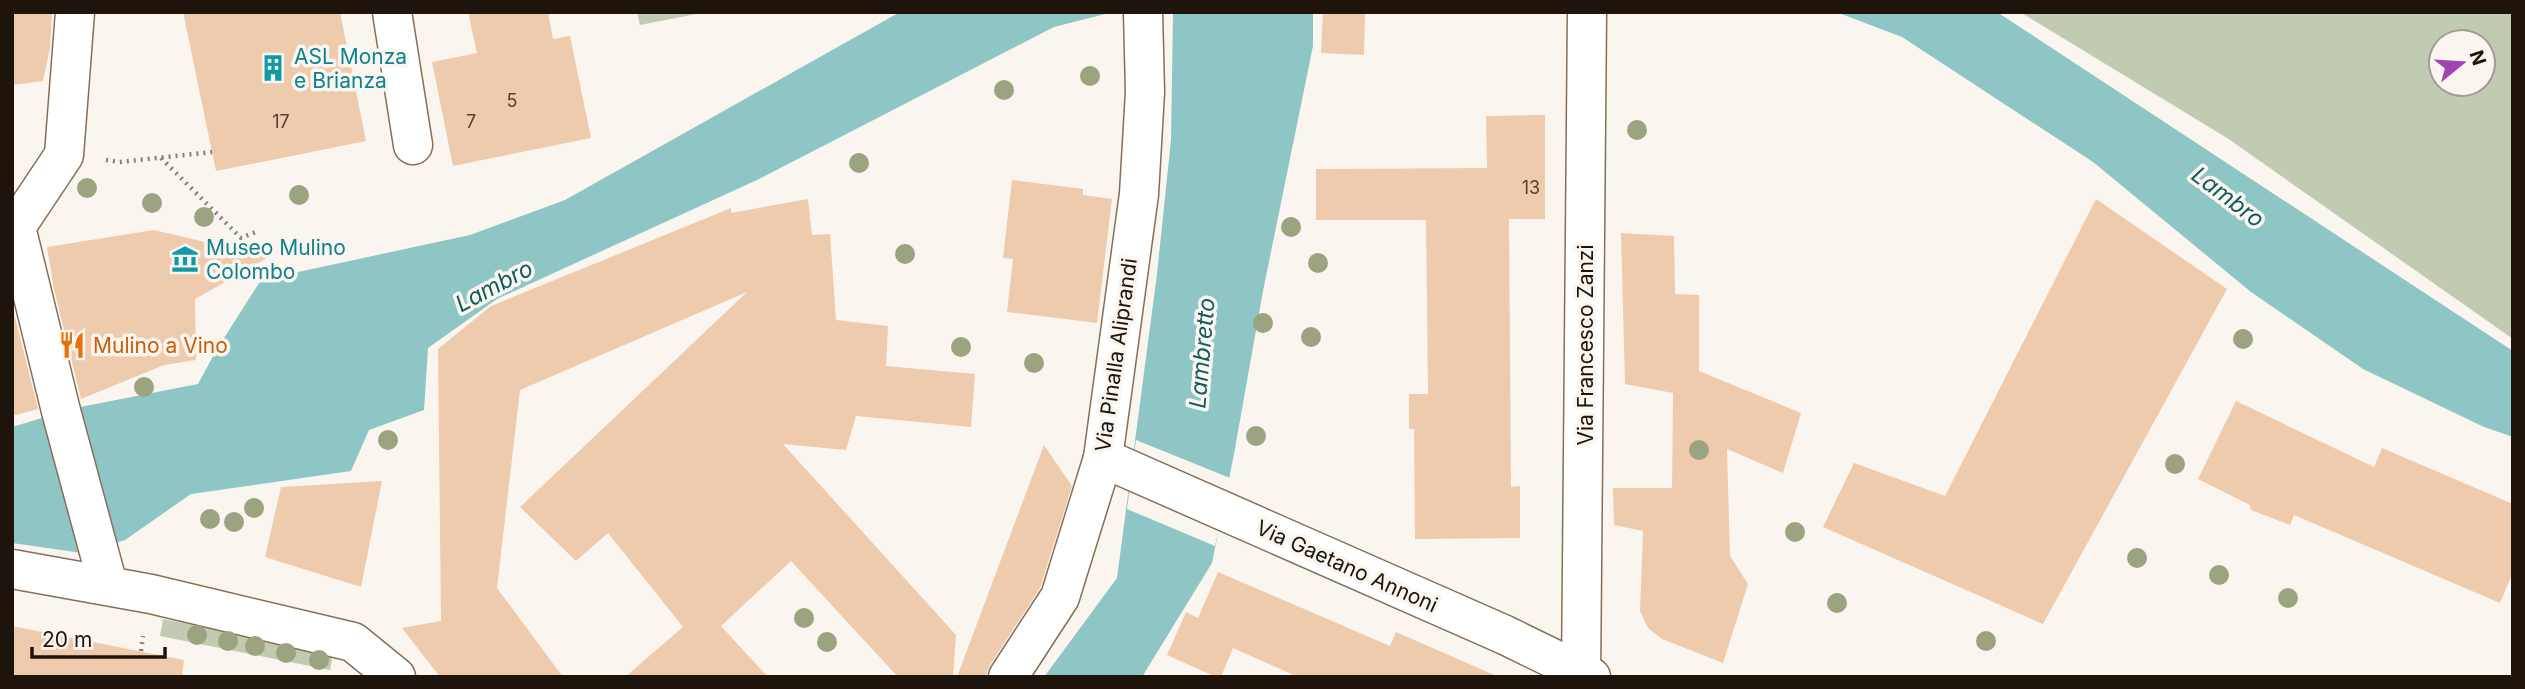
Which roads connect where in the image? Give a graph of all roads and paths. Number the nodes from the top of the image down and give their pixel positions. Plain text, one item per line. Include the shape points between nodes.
1 (75, 12) edge
2 (392, 12) edge
3 (1143, 12) edge
4 (1587, 12) edge
5 (413, 145) dead end
6 (212, 152) dead end
7 (160, 158) junction
8 (119, 162) dead end
9 (14, 227) edge
10 (258, 231) dead end
11 (1113, 463) junction
12 (103, 567) junction
13 (12, 569) edge
14 (1585, 675) edge
15 (396, 677) edge
16 (1008, 677) edge

1 - 9 street via 64,155
2 - 5 street
3 - 11 street, Via Pinalla Aliprandi via 1145,92 1139,194
4 - 14 street, Via Francesco Zanzi
6 - 7 path
7 - 8 path
7 - 10 path via 241,239
9 - 12 street
11 - 14 street, Via Gaetano Annoni via 1505,635
11 - 16 street, Via Pinalla Aliprandi via 1060,597
12 - 13 street
12 - 15 street via 353,642

